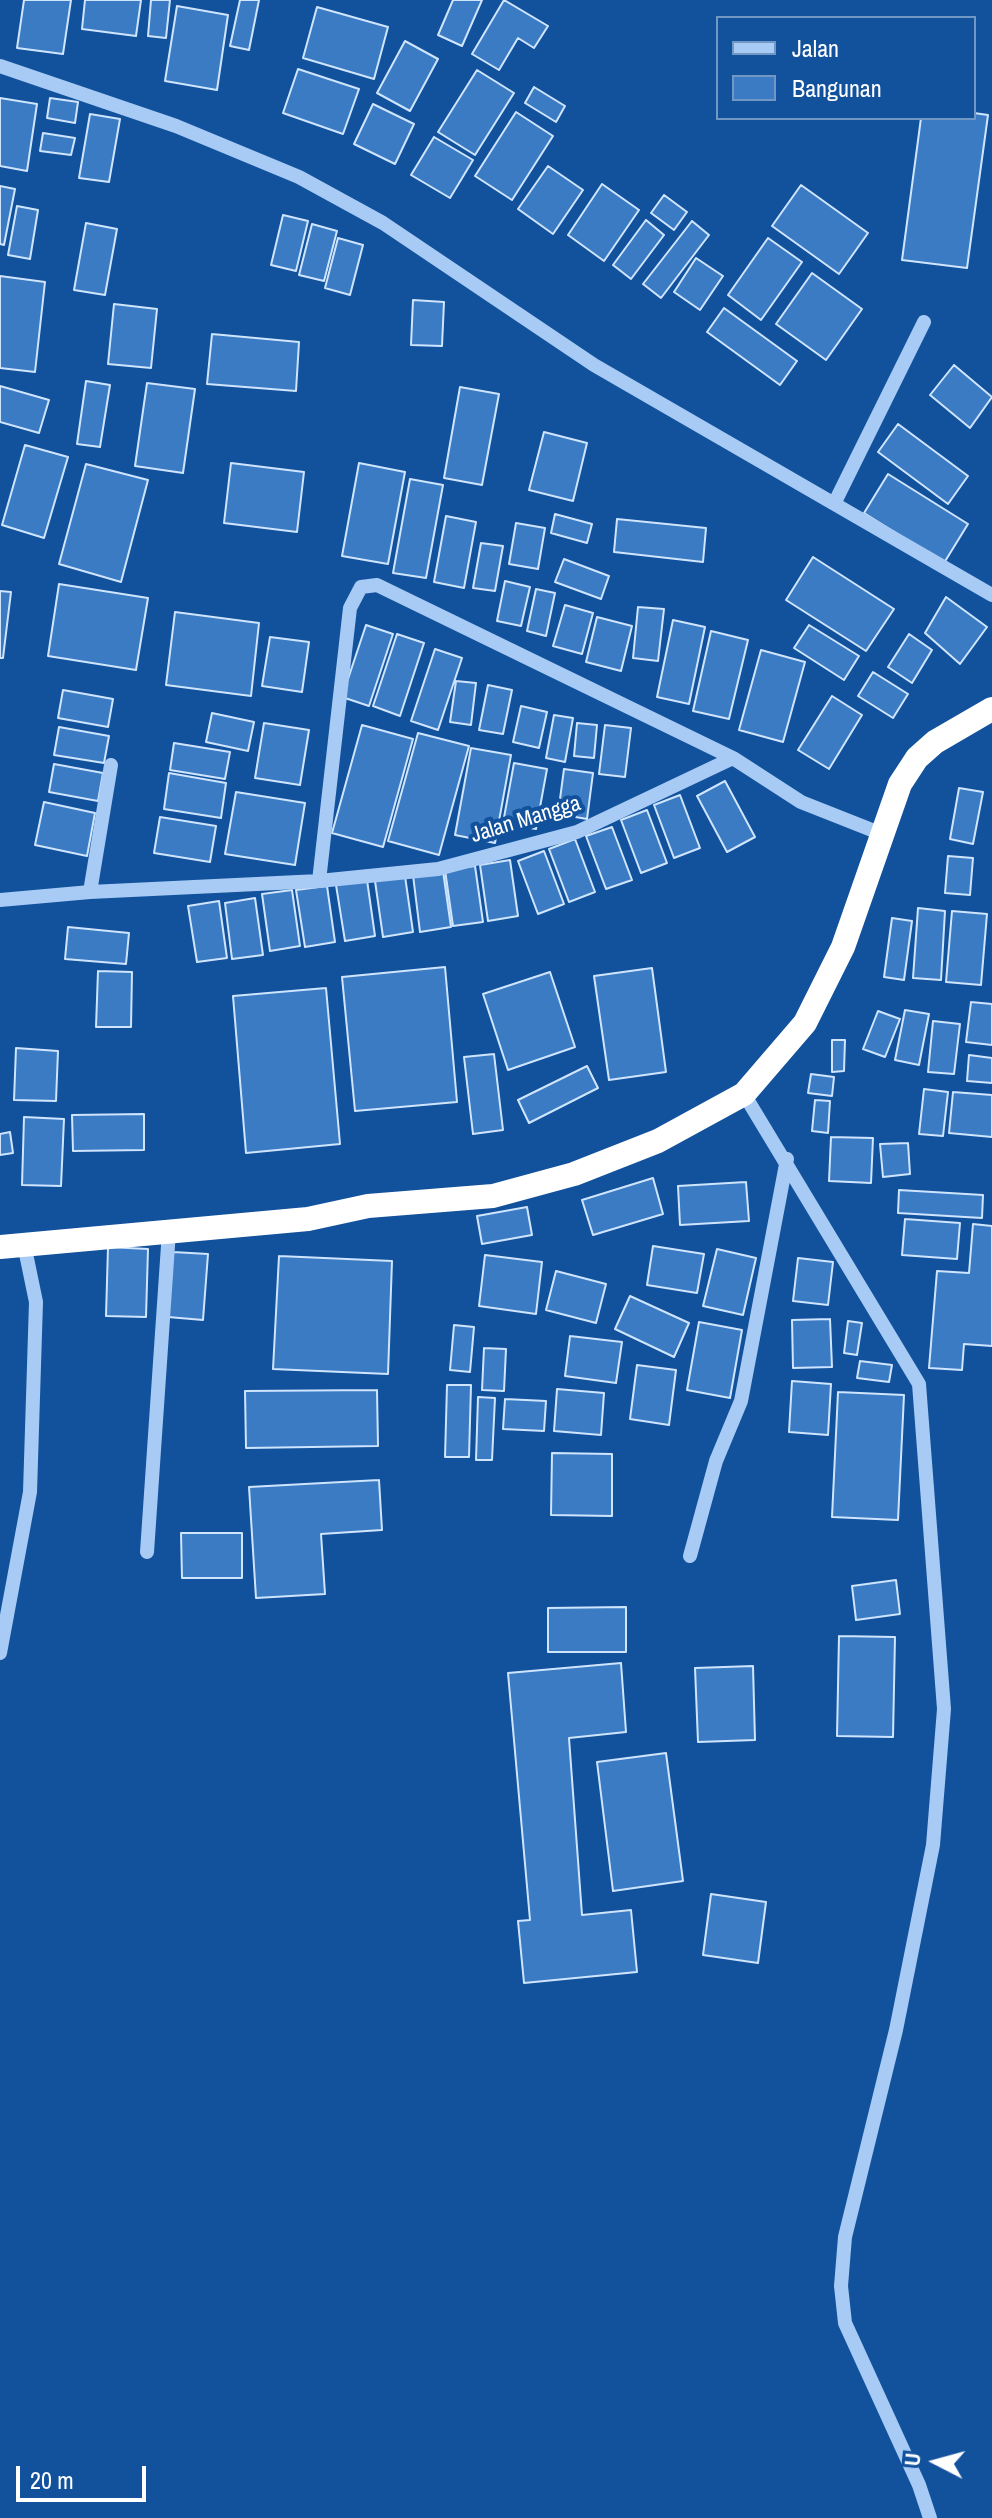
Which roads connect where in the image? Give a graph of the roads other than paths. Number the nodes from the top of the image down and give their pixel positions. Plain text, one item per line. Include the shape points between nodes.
1 (0, 66) edge
2 (924, 322) dead end
3 (835, 502) junction
4 (992, 595) edge
5 (992, 709) edge
6 (733, 758) junction
7 (111, 765) dead end
8 (882, 834) junction
9 (319, 881) junction
10 (90, 892) junction
11 (0, 900) edge
12 (744, 1094) junction
13 (787, 1159) junction
14 (169, 1231) junction
15 (12, 1245) edge
16 (147, 1552) dead end
17 (690, 1556) dead end
18 (0, 1653) edge
19 (930, 2518) edge

1 - 3 street via 176,126 299,177 383,223 594,365
2 - 3 street
3 - 4 street
5 - 8 highway via 917,758 900,784
6 - 8 street via 801,802
6 - 9 street, Jalan Mangga via 577,832 438,869
6 - 9 street via 395,591 361,587 350,608
7 - 10 street
8 - 12 highway via 843,947 805,1023
9 - 10 street, Jalan Mangga
10 - 11 street, Jalan Mangga
12 - 13 street
12 - 14 highway via 658,1141 574,1174 493,1196
13 - 17 street via 741,1401 716,1461
13 - 19 street via 919,1384 944,1709 933,1845 896,2030 845,2237 841,2286 845,2323
14 - 15 highway
14 - 16 street
15 - 18 street via 36,1302 30,1492

